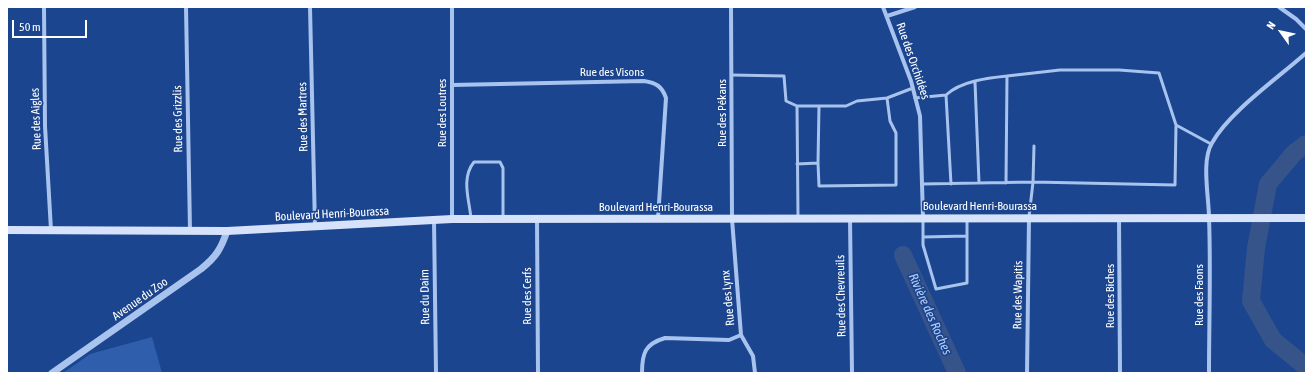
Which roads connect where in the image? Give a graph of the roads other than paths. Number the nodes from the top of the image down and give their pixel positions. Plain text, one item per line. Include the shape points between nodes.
1 (44, 7) edge
2 (186, 7) edge
3 (310, 7) edge
4 (452, 7) edge
5 (731, 7) edge
6 (884, 7) edge
7 (915, 7) edge
8 (1279, 7) edge
9 (887, 16) junction
10 (1306, 30) edge
11 (1306, 54) edge
12 (732, 75) junction
13 (1007, 76) junction
14 (975, 82) junction
15 (452, 85) junction
16 (913, 88) junction
17 (946, 95) junction
18 (887, 98) junction
19 (915, 98) junction
20 (797, 106) junction
21 (819, 106) junction
22 (1176, 125) junction
23 (1211, 144) junction
24 (1034, 146) dead end
25 (818, 163) junction
26 (797, 164) junction
27 (1033, 182) junction
28 (1006, 183) junction
29 (922, 184) junction
30 (951, 184) junction
31 (979, 184) junction
32 (798, 218) junction
33 (850, 218) junction
34 (923, 218) junction
35 (967, 218) junction
36 (1029, 218) junction
37 (1119, 218) junction
38 (1209, 218) junction
39 (1306, 218) edge
40 (452, 219) junction
41 (471, 219) junction
42 (503, 219) junction
43 (537, 219) junction
44 (658, 219) junction
45 (732, 219) junction
46 (434, 220) junction
47 (315, 228) junction
48 (7, 230) edge
49 (51, 230) junction
50 (190, 231) junction
51 (227, 231) junction
52 (967, 236) junction
53 (923, 238) junction
54 (741, 335) junction
55 (52, 373) edge
56 (436, 373) edge
57 (538, 373) edge
58 (642, 373) edge
59 (754, 373) edge
60 (852, 373) edge
61 (1027, 373) edge
62 (1120, 373) edge
63 (1209, 373) edge

1 - 49 street, Rue des Aigles via 45,126
2 - 50 street, Rue des Grizzlis
3 - 47 street, Rue des Martres
4 - 15 street, Rue des Loutres
5 - 12 street, Rue des Pékans
6 - 9 street, Rue des Orchidées
7 - 9 street
8 - 10 street
9 - 16 street, Rue des Orchidées
11 - 23 street via 1230,119
12 - 20 lane via 784,76 786,101
12 - 45 street, Rue des Pékans
13 - 14 lane
13 - 22 lane via 1060,70 1159,73
13 - 28 lane
14 - 17 lane via 953,88
14 - 31 lane
15 - 40 street, Rue des Loutres
15 - 44 street, Rue des Visons via 644,81 658,85 666,98
16 - 18 lane
16 - 19 street, Rue des Orchidées
17 - 19 lane
17 - 30 lane
18 - 21 lane via 857,101 846,106
18 - 25 lane via 890,121 896,133 896,184 819,186
19 - 29 street, Rue des Orchidées via 920,116
20 - 21 lane
20 - 26 lane
21 - 25 lane
22 - 23 lane
22 - 27 lane via 1175,185
23 - 38 street, Rue des Faons via 1207,162
24 - 27 lane
25 - 26 lane
26 - 32 lane
27 - 28 lane
27 - 36 lane
28 - 31 lane
29 - 30 lane
29 - 34 street, Rue des Orchidées
30 - 31 lane
32 - 33 main road, Boulevard Henri-Bourassa
32 - 45 main road, Boulevard Henri-Bourassa
33 - 34 main road, Boulevard Henri-Bourassa
33 - 60 street, Rue des Chevreuils
34 - 35 main road, Boulevard Henri-Bourassa
34 - 53 lane
35 - 36 main road, Boulevard Henri-Bourassa
35 - 52 lane
36 - 37 main road, Boulevard Henri-Bourassa
36 - 61 street, Rue des Wapitis
37 - 38 main road, Boulevard Henri-Bourassa
37 - 62 street, Rue des Biches
38 - 39 main road, Boulevard Henri-Bourassa
38 - 63 street, Rue des Faons
40 - 41 main road, Boulevard Henri-Bourassa
40 - 46 main road, Boulevard Henri-Bourassa
41 - 42 main road, Boulevard Henri-Bourassa
41 - 42 lane via 466,181 474,162 482,161 500,162 503,168
42 - 43 main road, Boulevard Henri-Bourassa
43 - 44 main road, Boulevard Henri-Bourassa
43 - 57 street, Rue des Cerfs
44 - 45 main road, Boulevard Henri-Bourassa
45 - 54 street, Rue des Lynx
46 - 47 main road, Boulevard Henri-Bourassa
46 - 56 street, Rue du Daim
47 - 51 main road, Boulevard Henri-Bourassa
48 - 49 main road, Boulevard Henri-Bourassa
49 - 50 main road, Boulevard Henri-Bourassa
50 - 51 main road, Boulevard Henri-Bourassa
51 - 55 street, Avenue du Zoo via 214,258 201,270
52 - 53 lane
52 - 53 lane via 967,283 936,289
54 - 58 street via 728,340 665,338 655,341 648,346 644,354
54 - 59 street, Rue des Lynx via 753,356

